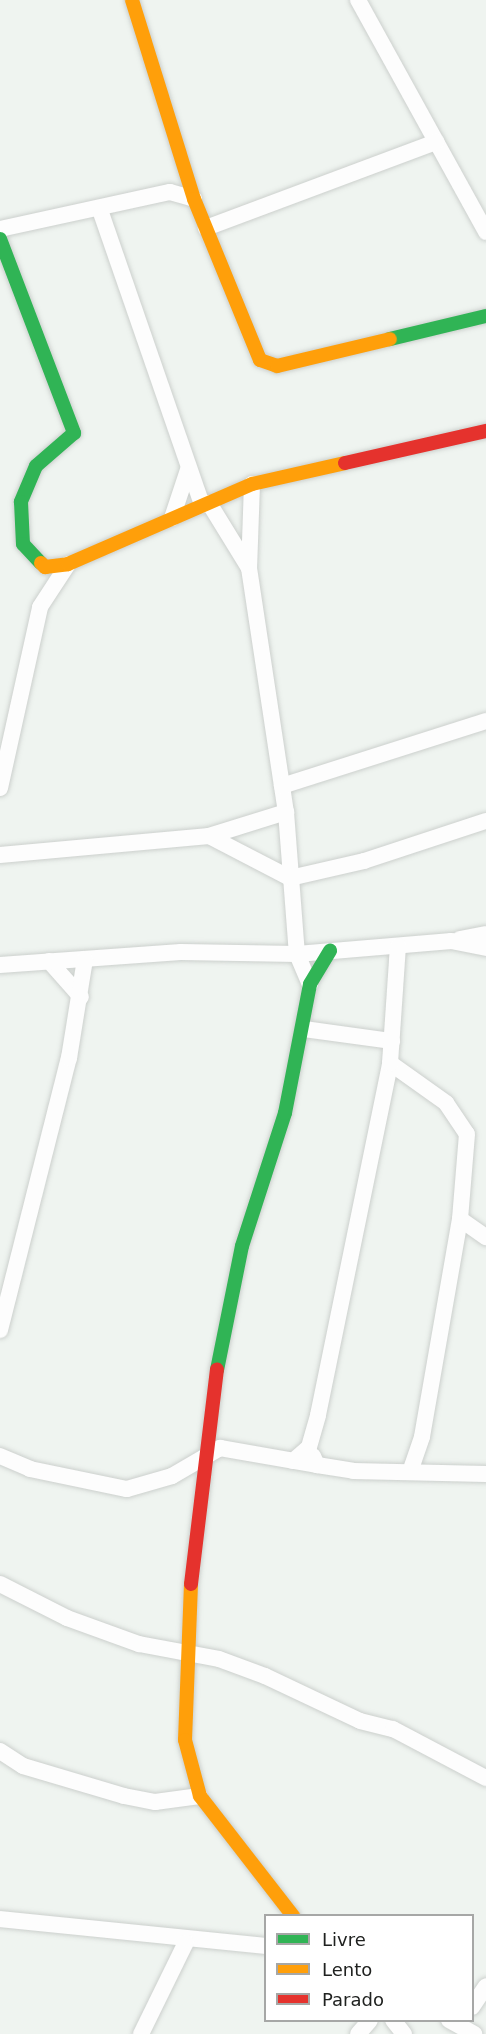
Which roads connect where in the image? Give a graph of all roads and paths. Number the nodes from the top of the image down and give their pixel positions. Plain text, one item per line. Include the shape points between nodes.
1 (132, 0) edge
2 (358, 0) edge
3 (436, 142) junction
4 (187, 176) junction
5 (170, 192) junction
6 (194, 198) junction
7 (100, 210) junction
8 (206, 228) junction
9 (0, 229) edge
10 (486, 232) edge
11 (0, 239) edge
12 (486, 316) edge
13 (486, 430) edge
14 (188, 470) junction
15 (252, 484) junction
16 (206, 504) junction
17 (172, 518) junction
18 (68, 564) junction
19 (249, 568) junction
20 (486, 721) edge
21 (282, 786) junction
22 (0, 788) edge
23 (286, 812) junction
24 (486, 821) edge
25 (209, 836) junction
26 (0, 855) edge
27 (290, 878) junction
28 (486, 934) edge
29 (451, 941) junction
30 (398, 946) junction
31 (486, 948) edge
32 (330, 951) junction
33 (297, 954) junction
34 (86, 959) junction
35 (49, 961) junction
36 (0, 965) edge
37 (310, 984) junction
38 (81, 997) junction
39 (304, 1029) junction
40 (392, 1041) junction
41 (390, 1063) junction
42 (460, 1219) junction
43 (486, 1237) edge
44 (0, 1330) edge
45 (309, 1447) junction
46 (203, 1455) junction
47 (0, 1456) edge
48 (293, 1461) junction
49 (317, 1465) junction
50 (410, 1472) junction
51 (486, 1474) edge
52 (172, 1476) junction
53 (200, 1485) junction
54 (0, 1584) edge
55 (185, 1657) junction
56 (0, 1751) edge
57 (486, 1778) edge
58 (200, 1796) junction
59 (291, 1914) edge
60 (0, 1919) edge
61 (186, 1942) junction
62 (264, 1946) edge
63 (486, 1986) edge
64 (474, 2004) edge
65 (368, 2022) edge
66 (395, 2022) edge
67 (141, 2034) edge
68 (358, 2034) edge
69 (404, 2034) edge

1 - 4 street
2 - 3 street
3 - 8 street
3 - 10 street
4 - 5 street
4 - 6 street
5 - 6 street
5 - 7 street
6 - 8 street
7 - 9 street
7 - 14 street
8 - 12 street via 253,346 268,366
11 - 18 street via 74,432 36,466 21,502 20,530 26,552 37,562 45,567
13 - 15 street
14 - 16 street
14 - 17 street
15 - 16 street
15 - 19 street
16 - 17 street
16 - 19 street
17 - 18 street
18 - 22 street via 40,607
19 - 21 street
20 - 21 street
21 - 23 street
23 - 25 street
23 - 27 street
24 - 27 street via 363,861
25 - 26 street
25 - 27 street
27 - 33 street
28 - 29 street
29 - 30 street
29 - 31 street
30 - 32 street
30 - 40 street
32 - 33 street
32 - 37 street
33 - 34 street via 181,952
33 - 37 street
34 - 35 street
34 - 38 street
35 - 36 street
35 - 38 street
37 - 39 street
38 - 44 street
39 - 40 street
39 - 46 street via 285,1113 242,1246
40 - 41 street
41 - 42 street via 460,1118 467,1151
41 - 45 street
42 - 43 street
42 - 50 street via 422,1437
45 - 48 street
45 - 49 street
46 - 48 street via 237,1448
46 - 52 street
46 - 53 street
47 - 52 street via 30,1469 112,1488 138,1488
48 - 49 street
49 - 50 street
50 - 51 street
52 - 53 street
53 - 55 street
54 - 55 street via 67,1618
55 - 57 street via 219,1659 265,1676 360,1721 393,1729
55 - 58 street via 185,1740
56 - 58 street via 23,1766 123,1796 155,1802
58 - 59 street
60 - 61 street
61 - 62 street
61 - 67 street
63 - 64 street
65 - 68 street
66 - 69 street

